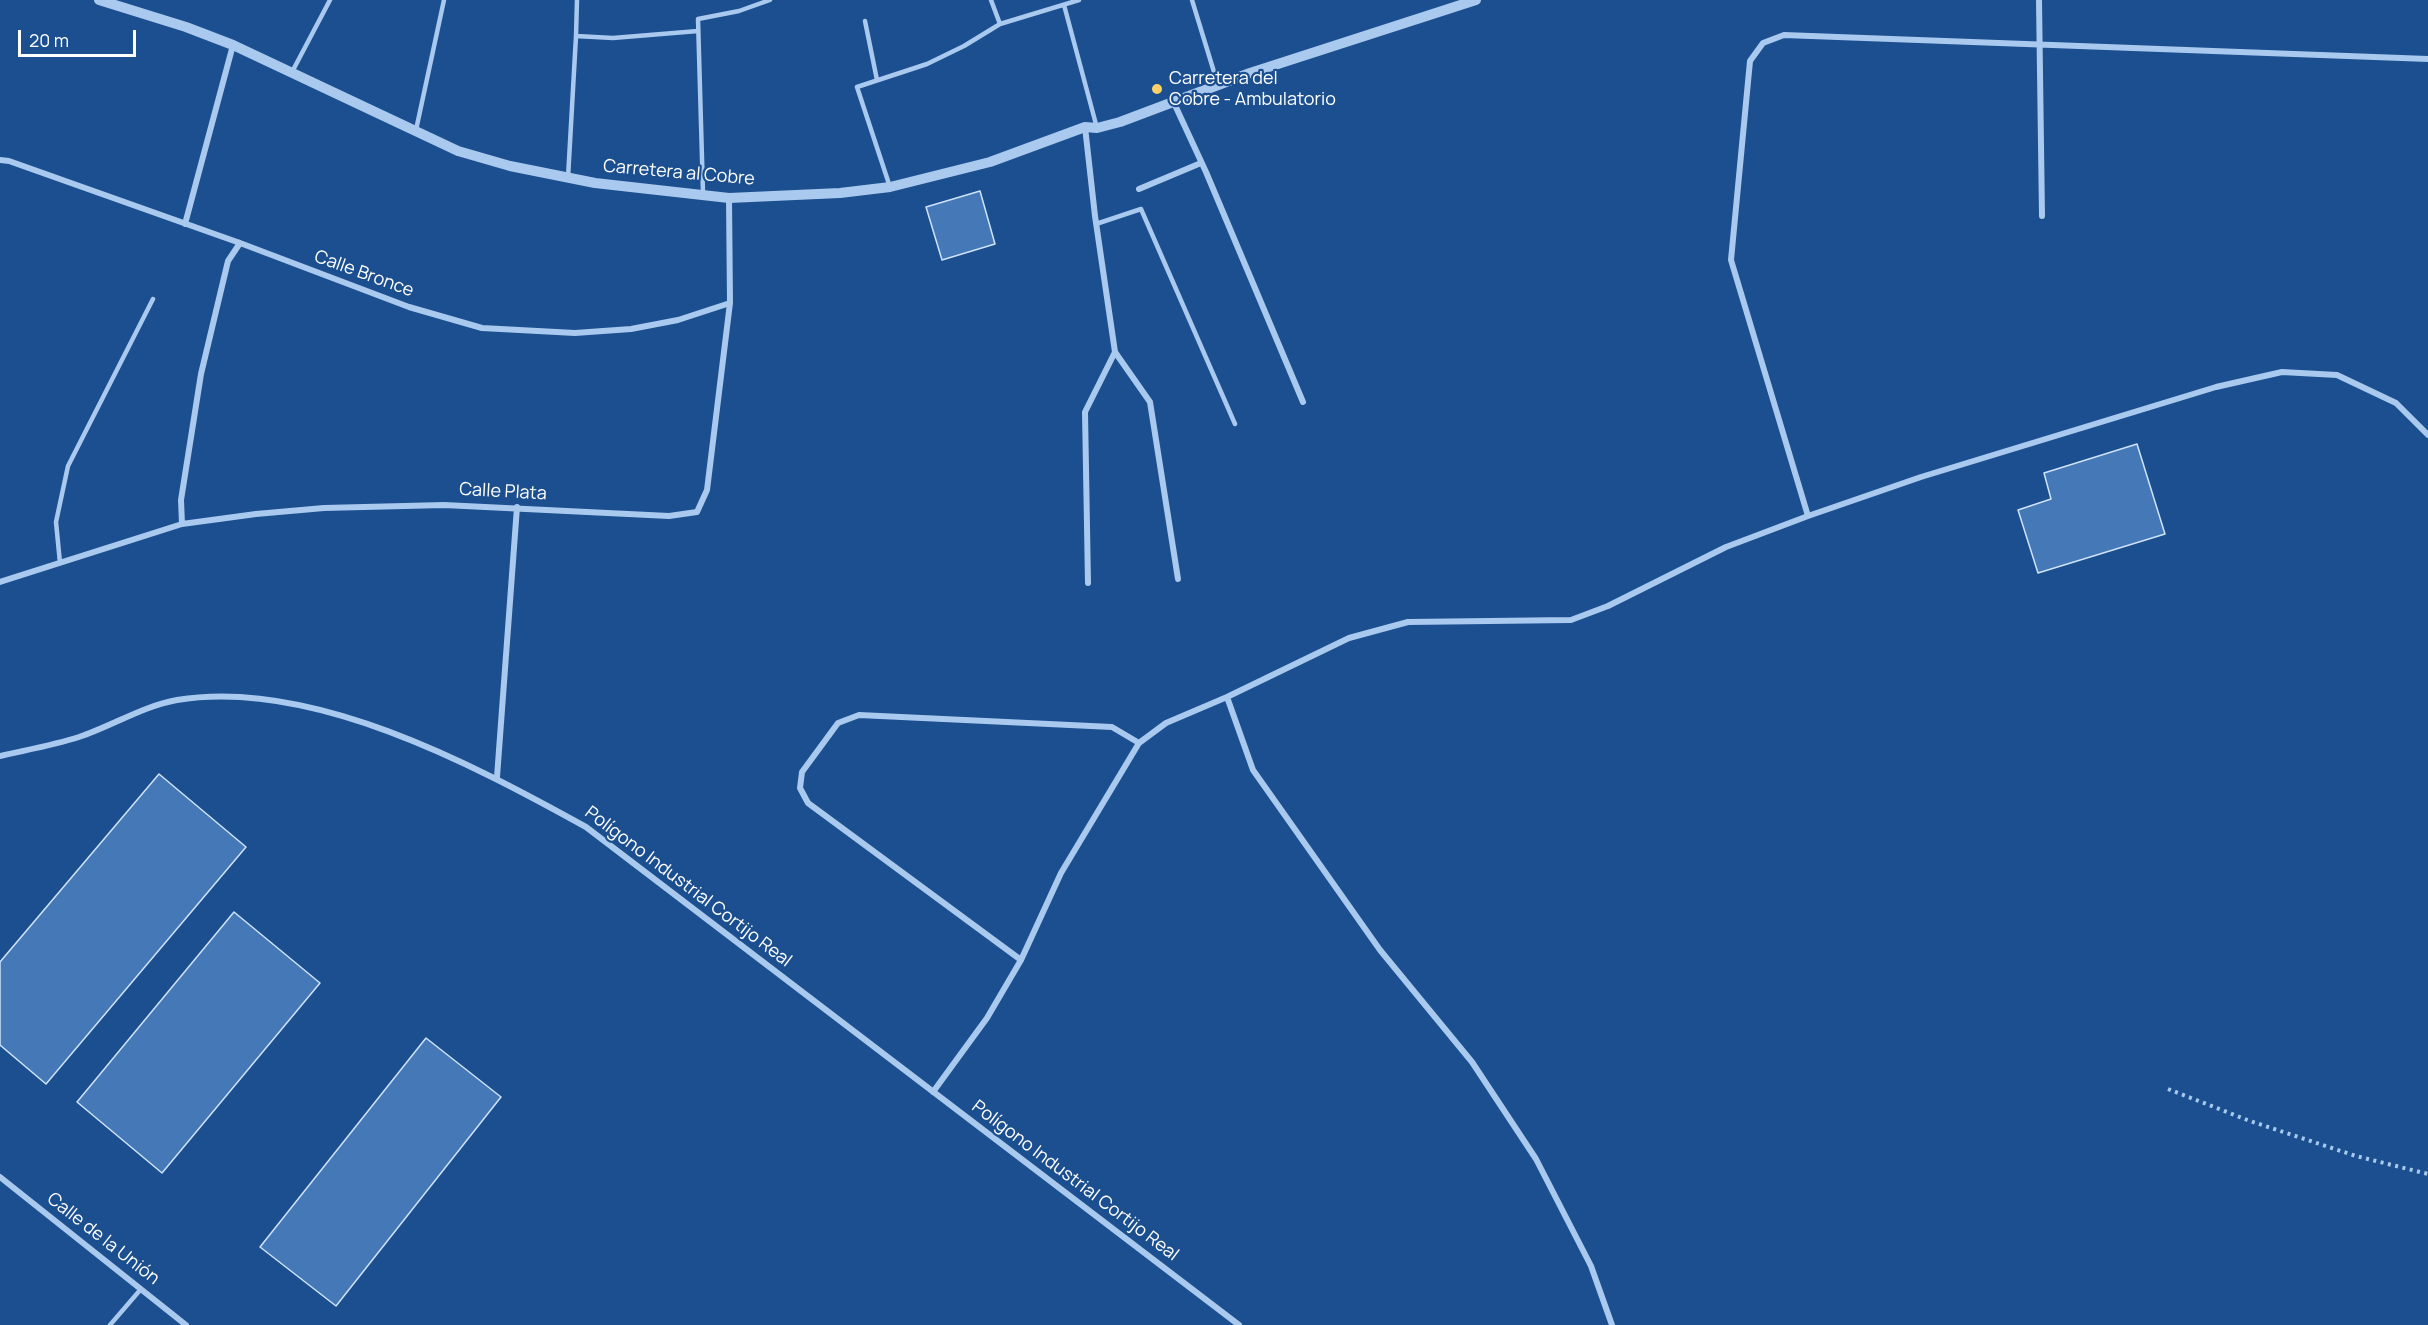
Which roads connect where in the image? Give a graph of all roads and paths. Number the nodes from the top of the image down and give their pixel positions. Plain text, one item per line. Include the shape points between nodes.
1 (99, 0) edge
2 (330, 0) edge
3 (444, 0) edge
4 (577, 0) edge
5 (770, 0) edge
6 (991, 0) edge
7 (1078, 0) edge
8 (1192, 0) edge
9 (1476, 0) edge
10 (2039, 0) edge
11 (1064, 5) junction
12 (865, 21) dead end
13 (1000, 24) junction
14 (698, 30) junction
15 (576, 36) junction
16 (2040, 44) junction
17 (233, 45) junction
18 (2428, 58) edge
19 (292, 72) junction
20 (878, 80) junction
21 (1218, 85) junction
22 (1174, 103) junction
23 (1085, 127) junction
24 (1097, 128) junction
25 (415, 132) junction
26 (0, 160) edge
27 (1201, 163) junction
28 (567, 178) junction
29 (890, 187) junction
30 (1139, 189) dead end
31 (703, 196) junction
32 (729, 198) junction
33 (2042, 216) dead end
34 (185, 224) junction
35 (1096, 224) junction
36 (240, 243) junction
37 (153, 299) dead end
38 (730, 303) junction
39 (1115, 352) junction
40 (1303, 402) dead end
41 (1235, 424) dead end
42 (2428, 435) edge
43 (517, 507) junction
44 (1808, 516) junction
45 (182, 524) junction
46 (60, 563) junction
47 (1178, 579) dead end
48 (0, 582) edge
49 (1088, 583) dead end
50 (1227, 697) junction
51 (1138, 742) junction
52 (0, 756) edge
53 (497, 777) junction
54 (1021, 960) junction
55 (2168, 1089) dead end
56 (933, 1092) junction
57 (2428, 1174) edge
58 (0, 1177) edge
59 (141, 1289) junction
60 (111, 1325) edge
61 (186, 1325) edge
62 (1239, 1325) edge
63 (1612, 1325) edge

1 - 17 street, Carretera al Cobre
2 - 19 lane
3 - 25 lane
4 - 15 lane
5 - 14 lane via 698,19
6 - 13 lane
7 - 11 lane
8 - 21 lane
9 - 21 street, Carretera al Cobre
10 - 16 street
11 - 13 lane
11 - 24 lane
12 - 20 lane
13 - 20 lane via 927,64
14 - 15 lane via 613,39
14 - 31 lane
15 - 28 lane
16 - 18 street
16 - 33 street
16 - 44 street via 1784,35 1763,43 1750,61 1731,260
17 - 19 street, Carretera al Cobre
17 - 34 street
19 - 25 street, Carretera al Cobre
20 - 29 lane via 857,87
21 - 22 street, Carretera al Cobre
22 - 24 street, Carretera al Cobre
22 - 27 street
23 - 24 street, Carretera al Cobre
23 - 29 street, Carretera al Cobre via 990,162
23 - 35 street
25 - 28 street, Carretera al Cobre via 458,151
26 - 34 street, Calle Bronce
27 - 30 street
27 - 40 street
28 - 31 street, Carretera al Cobre
29 - 32 street, Carretera al Cobre via 789,197
31 - 32 street, Carretera al Cobre
32 - 38 street, Calle Plata
34 - 36 street, Calle Bronce
35 - 39 street
35 - 41 lane via 1141,209
36 - 38 street, Calle Bronce via 409,307 482,328 575,333 631,329 678,320
36 - 45 street via 228,261 201,374 181,500
37 - 46 lane via 68,466 56,522
38 - 43 street, Calle Plata via 707,490 697,512 669,516
39 - 47 street via 1150,402
39 - 49 street via 1085,412
42 - 44 street via 2396,403 2337,375 2282,372 2204,390
43 - 45 street, Calle Plata via 324,508
43 - 53 street
44 - 50 street via 1726,547 1608,606 1571,620 1407,622 1349,638
45 - 46 street, Calle Plata
46 - 48 street, Calle Plata
50 - 51 street via 1166,723
50 - 63 street via 1253,770 1380,950 1472,1062 1536,1160 1591,1266
51 - 54 street via 1061,873
51 - 54 street via 1112,727 859,715 838,723 802,772 800,788 808,803
52 - 53 street, Polígono Industrial Cortijo Real via 80,736 175,701 246,697 310,707 379,728
53 - 56 street, Polígono Industrial Cortijo Real via 586,827
54 - 56 street via 987,1018
55 - 57 path via 2356,1156
56 - 62 street, Polígono Industrial Cortijo Real
58 - 59 street, Calle de la Unión
59 - 60 lane
59 - 61 street, Calle de la Unión

